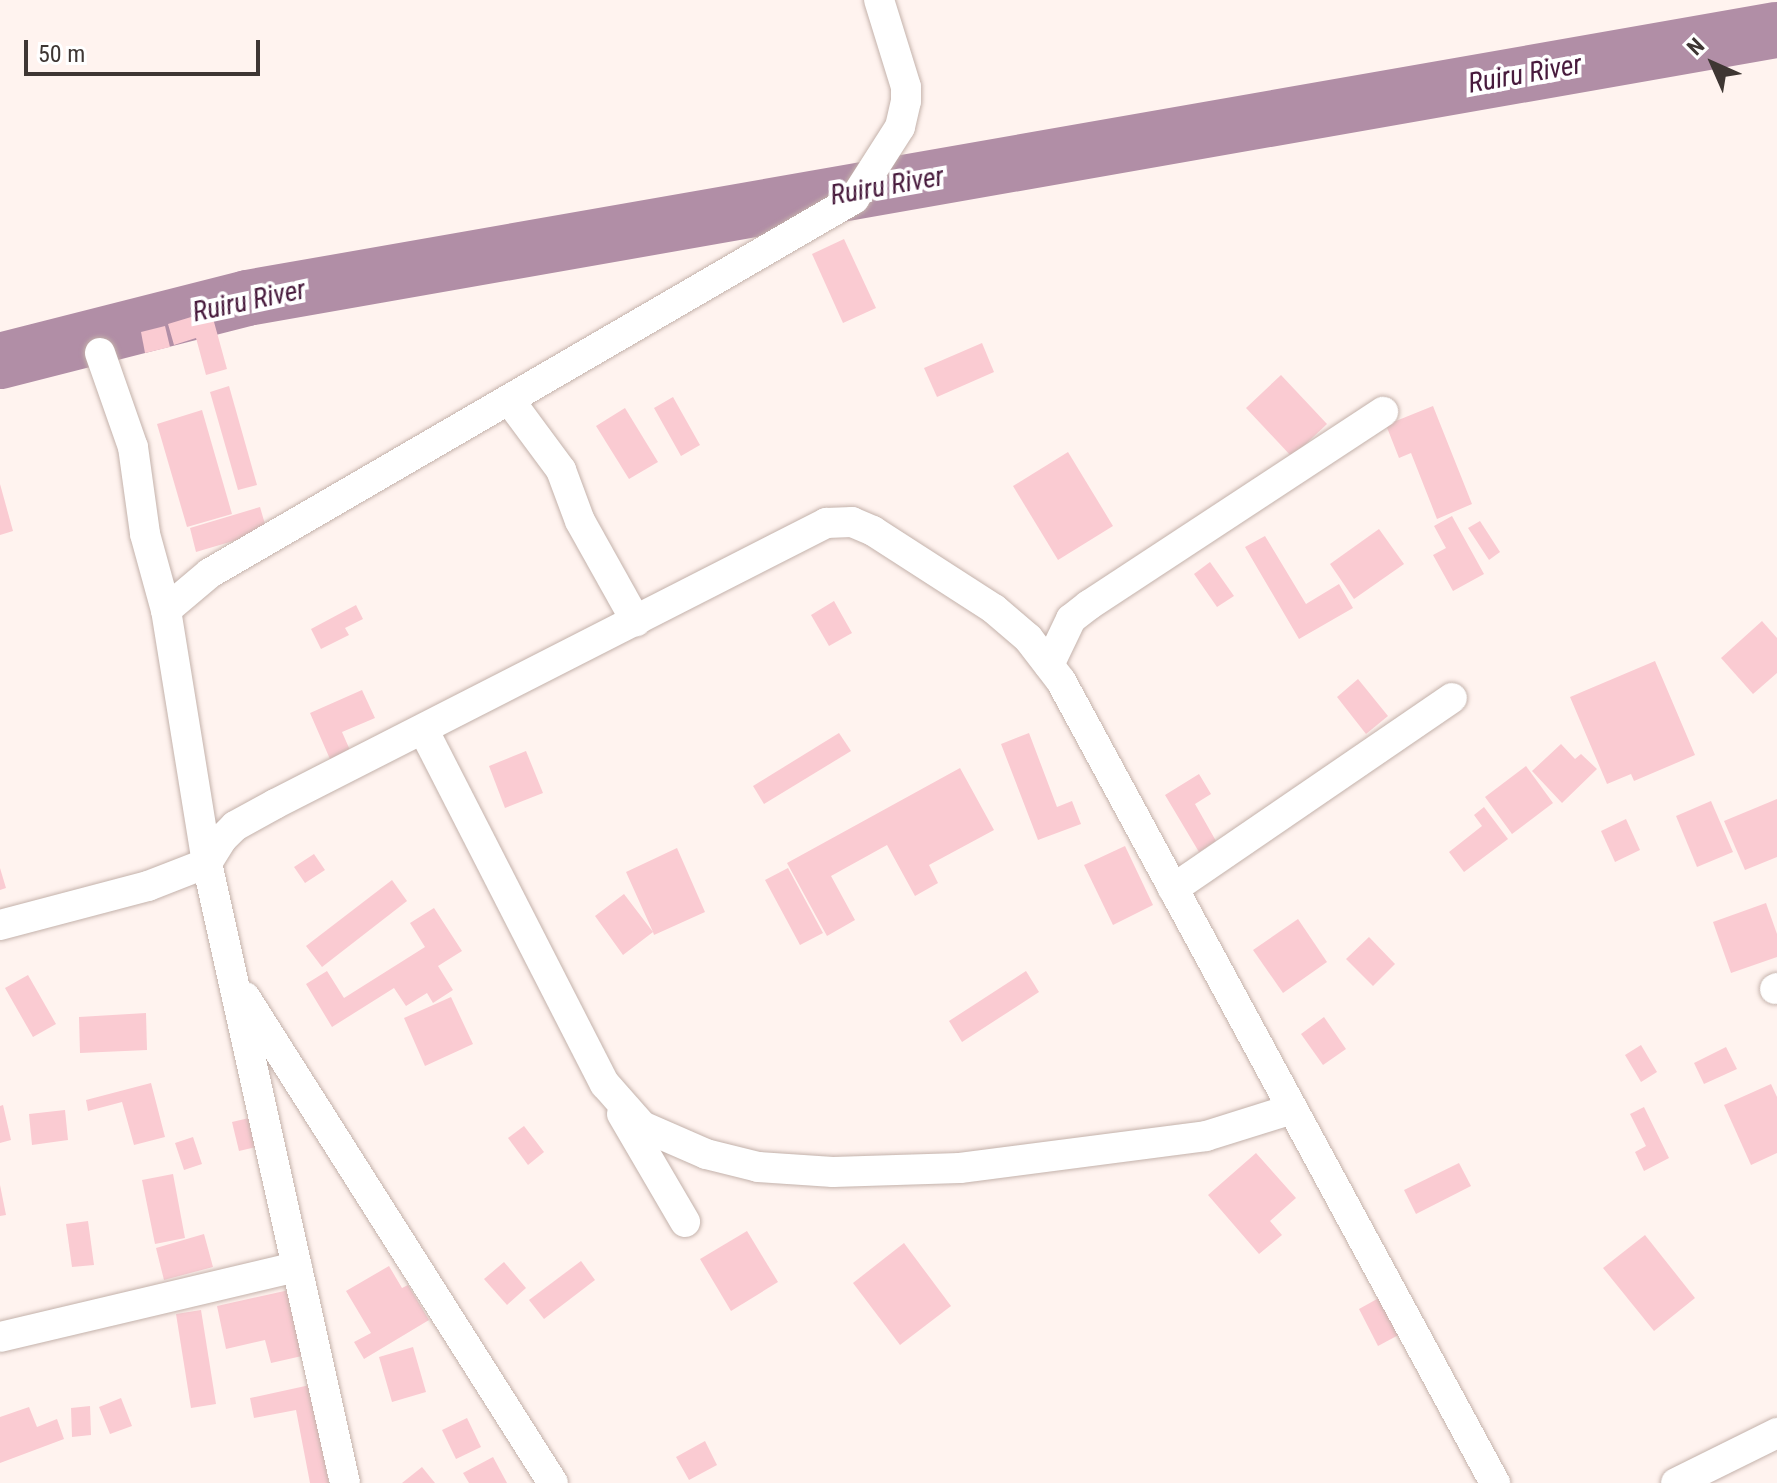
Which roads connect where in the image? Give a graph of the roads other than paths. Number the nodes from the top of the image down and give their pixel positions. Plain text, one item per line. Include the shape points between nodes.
1 (879, 0) edge
2 (100, 353) dead end
3 (510, 401) junction
4 (1383, 412) dead end
5 (166, 610) junction
6 (636, 621) junction
7 (1049, 665) junction
8 (1452, 698) dead end
9 (424, 731) junction
10 (207, 863) junction
11 (1173, 889) junction
12 (0, 925) edge
13 (233, 979) junction
14 (605, 1084) junction
15 (1292, 1109) junction
16 (685, 1222) dead end
17 (297, 1267) junction
18 (0, 1337) edge
19 (1777, 1433) edge
20 (345, 1483) edge
21 (553, 1483) edge
22 (1495, 1483) edge
23 (1676, 1483) edge

1 - 3 street via 906,87 900,127 854,199
2 - 5 street via 133,447 145,534
3 - 5 street via 210,573
3 - 6 street via 561,470 580,521
4 - 7 street via 1089,605 1071,619
5 - 10 street
6 - 7 street via 826,523 852,522 994,609
6 - 9 street
7 - 11 street
8 - 11 street
9 - 10 street via 235,826
9 - 14 street
10 - 12 street via 148,886
10 - 13 street
11 - 15 street
13 - 17 street
13 - 21 street
14 - 15 street via 642,1126 706,1154 758,1167 833,1172 960,1168 1206,1136
14 - 16 street
15 - 22 street
17 - 18 street
17 - 20 street
19 - 23 street

